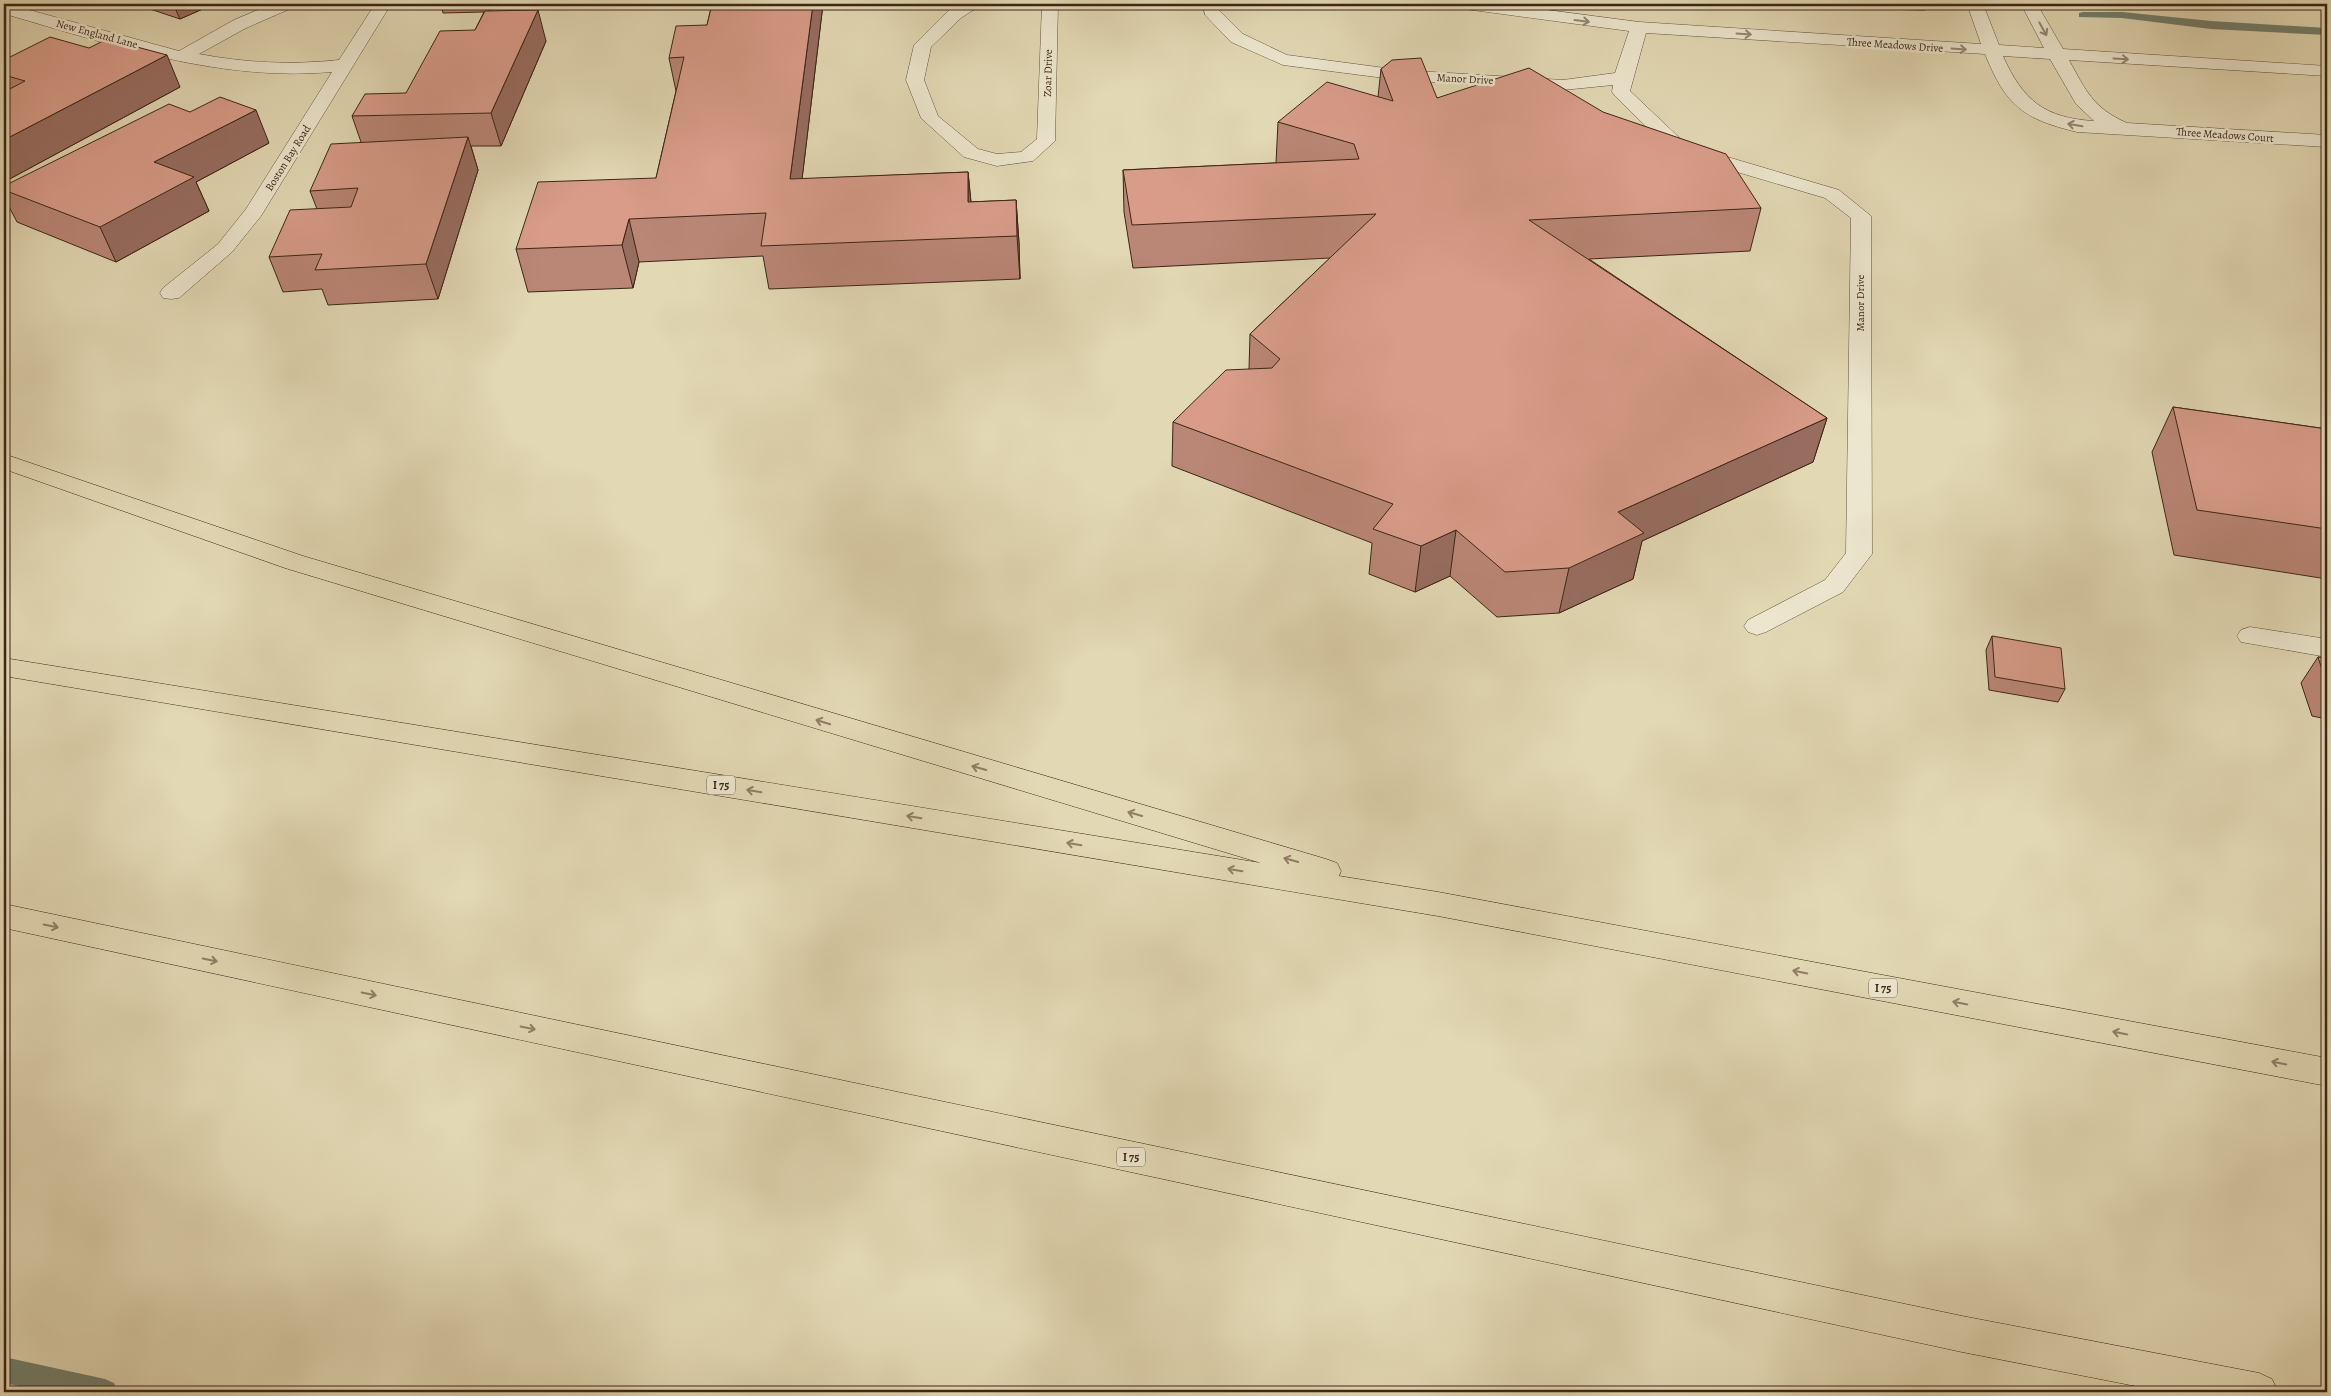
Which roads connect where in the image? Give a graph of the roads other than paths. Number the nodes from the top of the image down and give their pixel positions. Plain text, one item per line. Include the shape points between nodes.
1 (286, 4) edge
2 (383, 4) edge
3 (974, 4) edge
4 (1050, 4) edge
5 (1211, 4) edge
6 (1465, 4) edge
7 (1975, 4) edge
8 (2029, 4) edge
9 (13, 9) edge
10 (1639, 28) junction
11 (87, 32) junction
12 (62, 45) edge
13 (1992, 51) junction
14 (2058, 55) junction
15 (183, 56) junction
16 (346, 65) junction
17 (2327, 72) edge
18 (1623, 78) junction
19 (2123, 128) junction
20 (2327, 141) edge
21 (171, 293) dead end
22 (4, 461) edge
23 (1758, 626) dead end
24 (2250, 636) dead end
25 (2327, 648) edge
26 (4, 667) edge
27 (1438, 904) junction
28 (4, 916) edge
29 (2327, 1072) edge
30 (2259, 1392) edge

1 - 15 street via 240,24
2 - 16 street, Boston Bay Road
3 - 4 street, Zoar Drive via 955,14 923,45 915,80 930,118 971,152 997,160 1026,157 1046,141
5 - 18 street, Manor Drive via 1211,11 1237,38 1283,60 1400,75 1563,85
6 -> 10 street, Three Meadows Drive
7 - 13 street, Three Meadows Court
8 -> 14 street, Three Meadows Court
9 - 11 street, New England Lane
10 -> 13 street, Three Meadows Drive
10 - 18 street
11 - 12 street
11 - 15 street, New England Lane
13 - 14 street, Three Meadows Drive
19 -> 13 street, Three Meadows Court via 2077,126 2039,115 2015,94
14 -> 17 street, Three Meadows Drive
14 - 19 street, Three Meadows Court via 2090,110
15 - 16 street, New England Lane via 268,68
16 - 21 street, Boston Bay Road via 254,212 226,248
18 - 23 street, Manor Drive via 1621,92 1680,149 1832,194 1861,216 1859,554 1834,586
19 - 20 street, Three Meadows Court
27 -> 22 highway via 294,562
24 - 25 street
27 -> 26 highway, I 75
29 -> 27 highway, I 75
28 -> 30 highway, I 75 via 1952,1332

